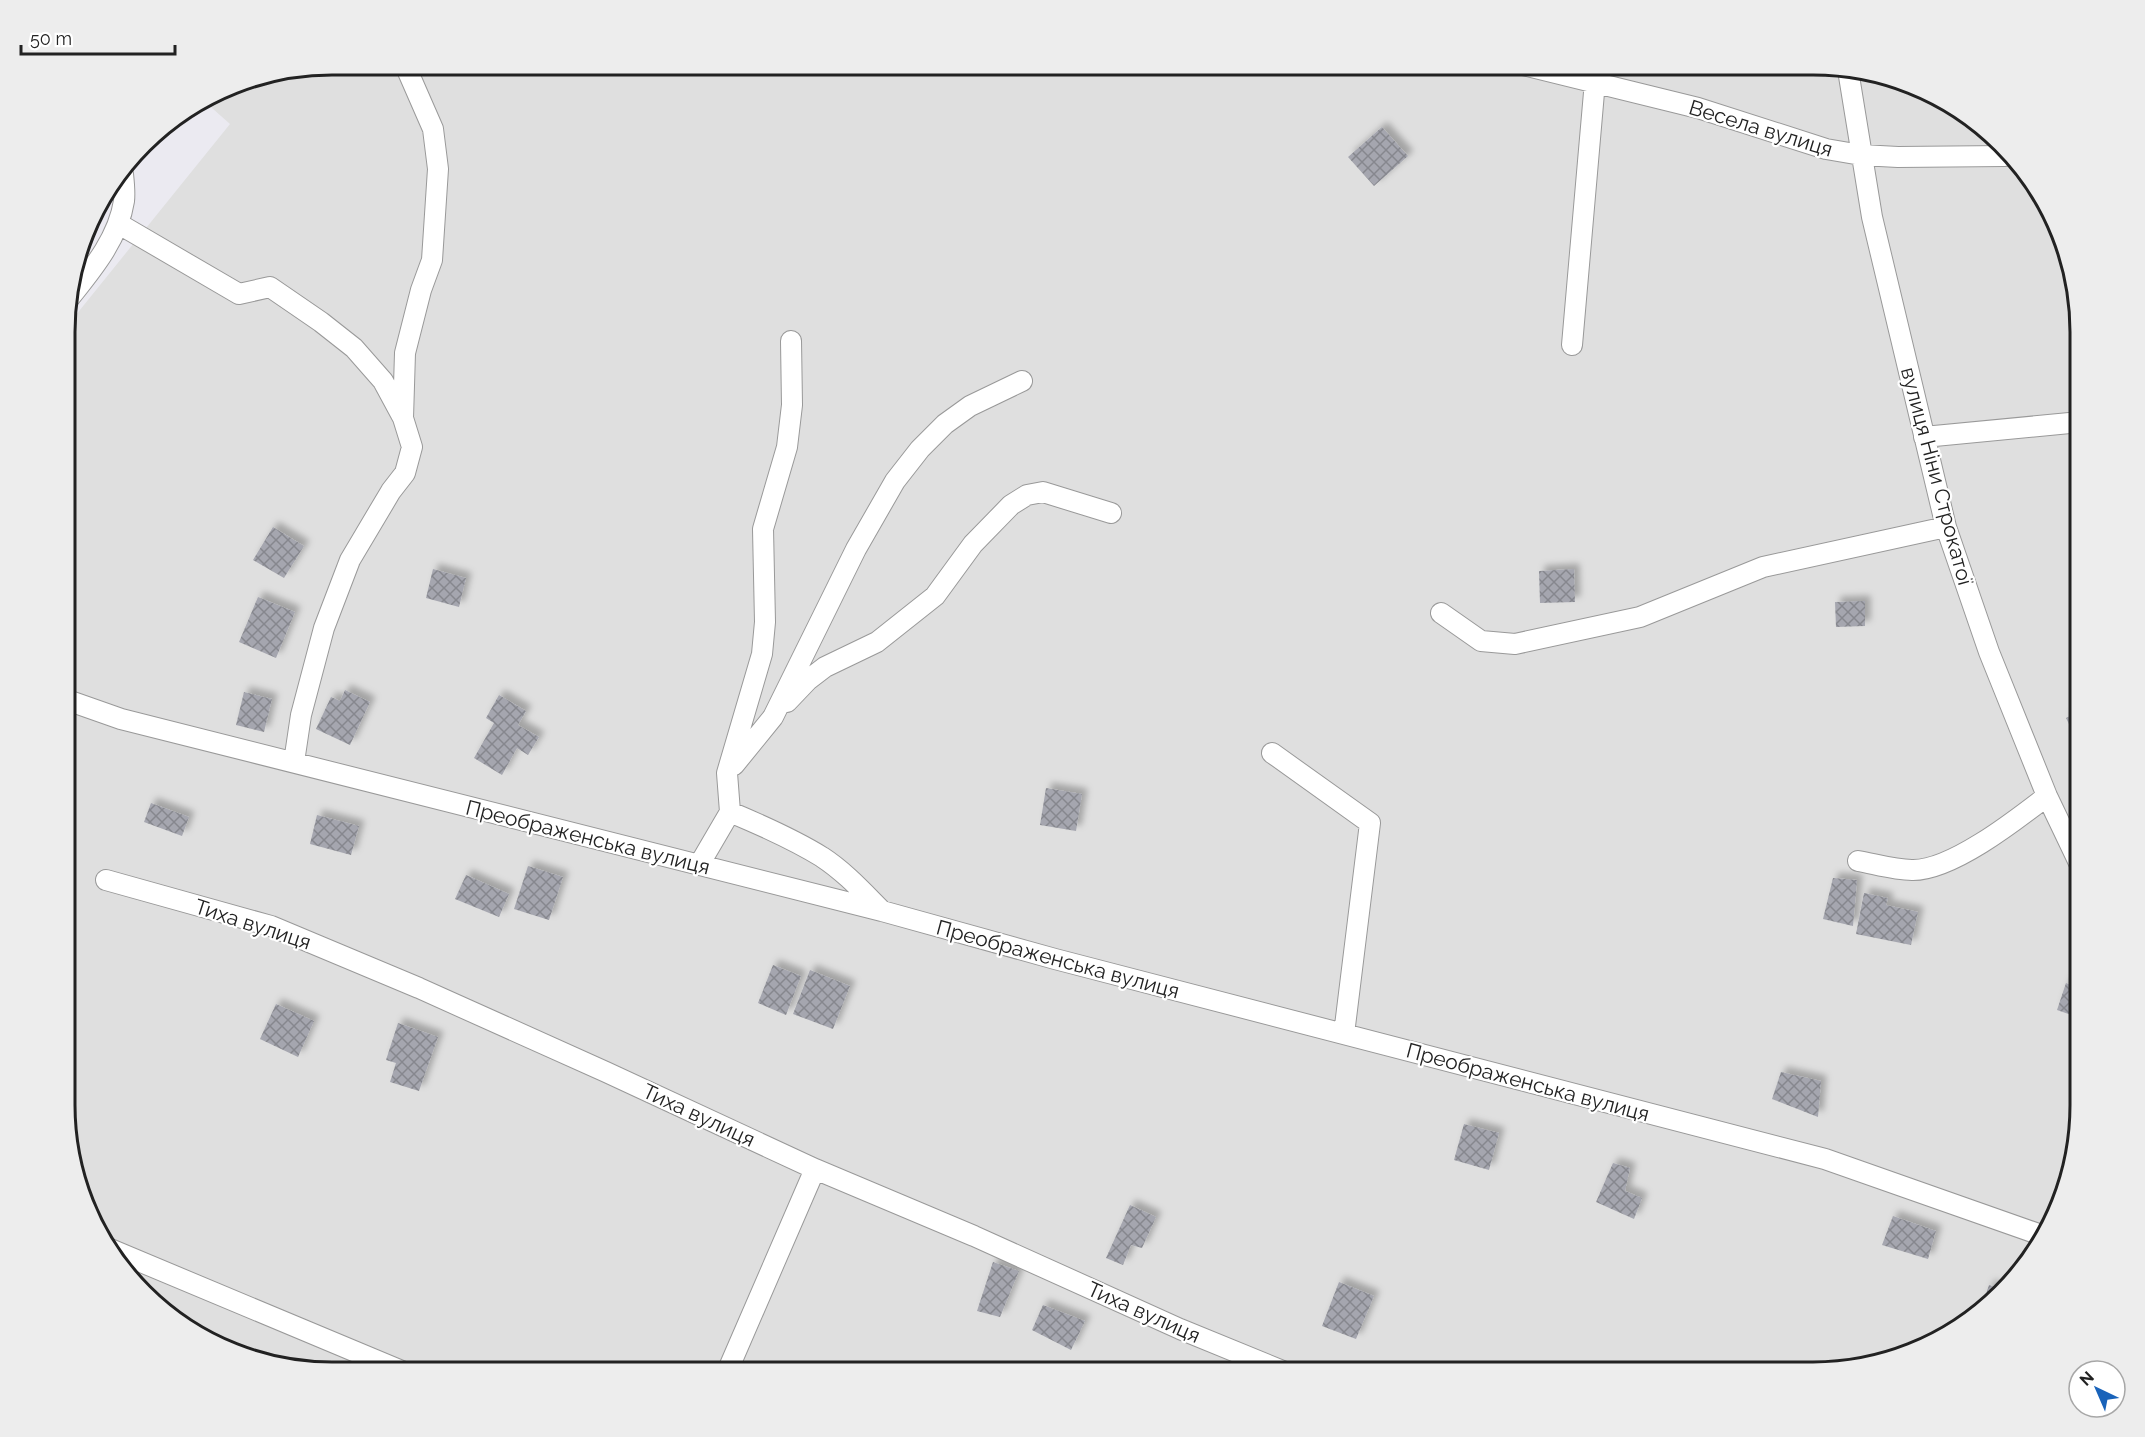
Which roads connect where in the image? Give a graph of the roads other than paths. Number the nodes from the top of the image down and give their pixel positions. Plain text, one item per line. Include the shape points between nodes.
1 (410, 75) edge
2 (1570, 75) edge
3 (1849, 78) edge
4 (1595, 81) junction
5 (1861, 155) junction
6 (2000, 156) edge
7 (123, 182) edge
8 (119, 224) junction
9 (79, 285) edge
10 (791, 341) dead end
11 (1572, 345) dead end
12 (1022, 381) dead end
13 (403, 418) junction
14 (2070, 423) edge
15 (1924, 437) junction
16 (1111, 513) dead end
17 (1946, 527) junction
18 (1441, 613) dead end
19 (75, 703) edge
20 (773, 717) junction
21 (1272, 753) dead end
22 (294, 762) junction
23 (727, 773) junction
24 (2047, 796) junction
25 (730, 812) junction
26 (2070, 844) edge
27 (1858, 861) dead end
28 (699, 865) junction
29 (106, 880) dead end
30 (882, 911) junction
31 (1344, 1034) junction
32 (815, 1169) junction
33 (2036, 1233) edge
34 (123, 1254) edge
35 (380, 1362) edge
36 (731, 1362) edge
37 (1262, 1362) edge

1 - 13 street via 433,129 438,169 432,260 405,353
2 - 4 street, Весела вулиця
3 - 5 street, вулиця Ніни Строкатої
4 - 5 street, Весела вулиця via 1698,108 1826,149
4 - 11 street
5 - 6 street, Весела вулиця
5 - 15 street, вулиця Ніни Строкатої
7 - 8 street
8 - 9 street
8 - 13 street via 239,294 270,287 354,348 383,381
10 - 23 street via 792,405 787,447 763,530 762,654
12 - 20 street via 970,406 945,424 895,481 856,549
13 - 22 street via 412,447 405,473 350,560 324,628 301,715
14 - 15 street
15 - 17 street, вулиця Ніни Строкатої
16 - 20 street via 1043,492 1027,495 1011,505 973,544 935,596 877,642 825,667
17 - 18 street via 1763,567 1641,617 1515,644 1481,641
17 - 24 street, вулиця Ніни Строкатої via 1989,652
19 - 22 street, Преображенська вулиця via 121,719
20 - 23 street
21 - 31 street via 1370,823
22 - 28 street, Преображенська вулиця
23 - 25 street
24 - 26 street, вулиця Ніни Строкатої
24 - 27 street via 1960,856 1938,866 1912,870
25 - 28 street
25 - 30 street via 824,858
28 - 30 street, Преображенська вулиця
29 - 32 street, Тиха вулиця via 270,926 440,997
30 - 31 street, Преображенська вулиця
31 - 33 street, Преображенська вулиця via 1825,1160
32 - 36 street
32 - 37 street, Тиха вулиця
34 - 35 street

